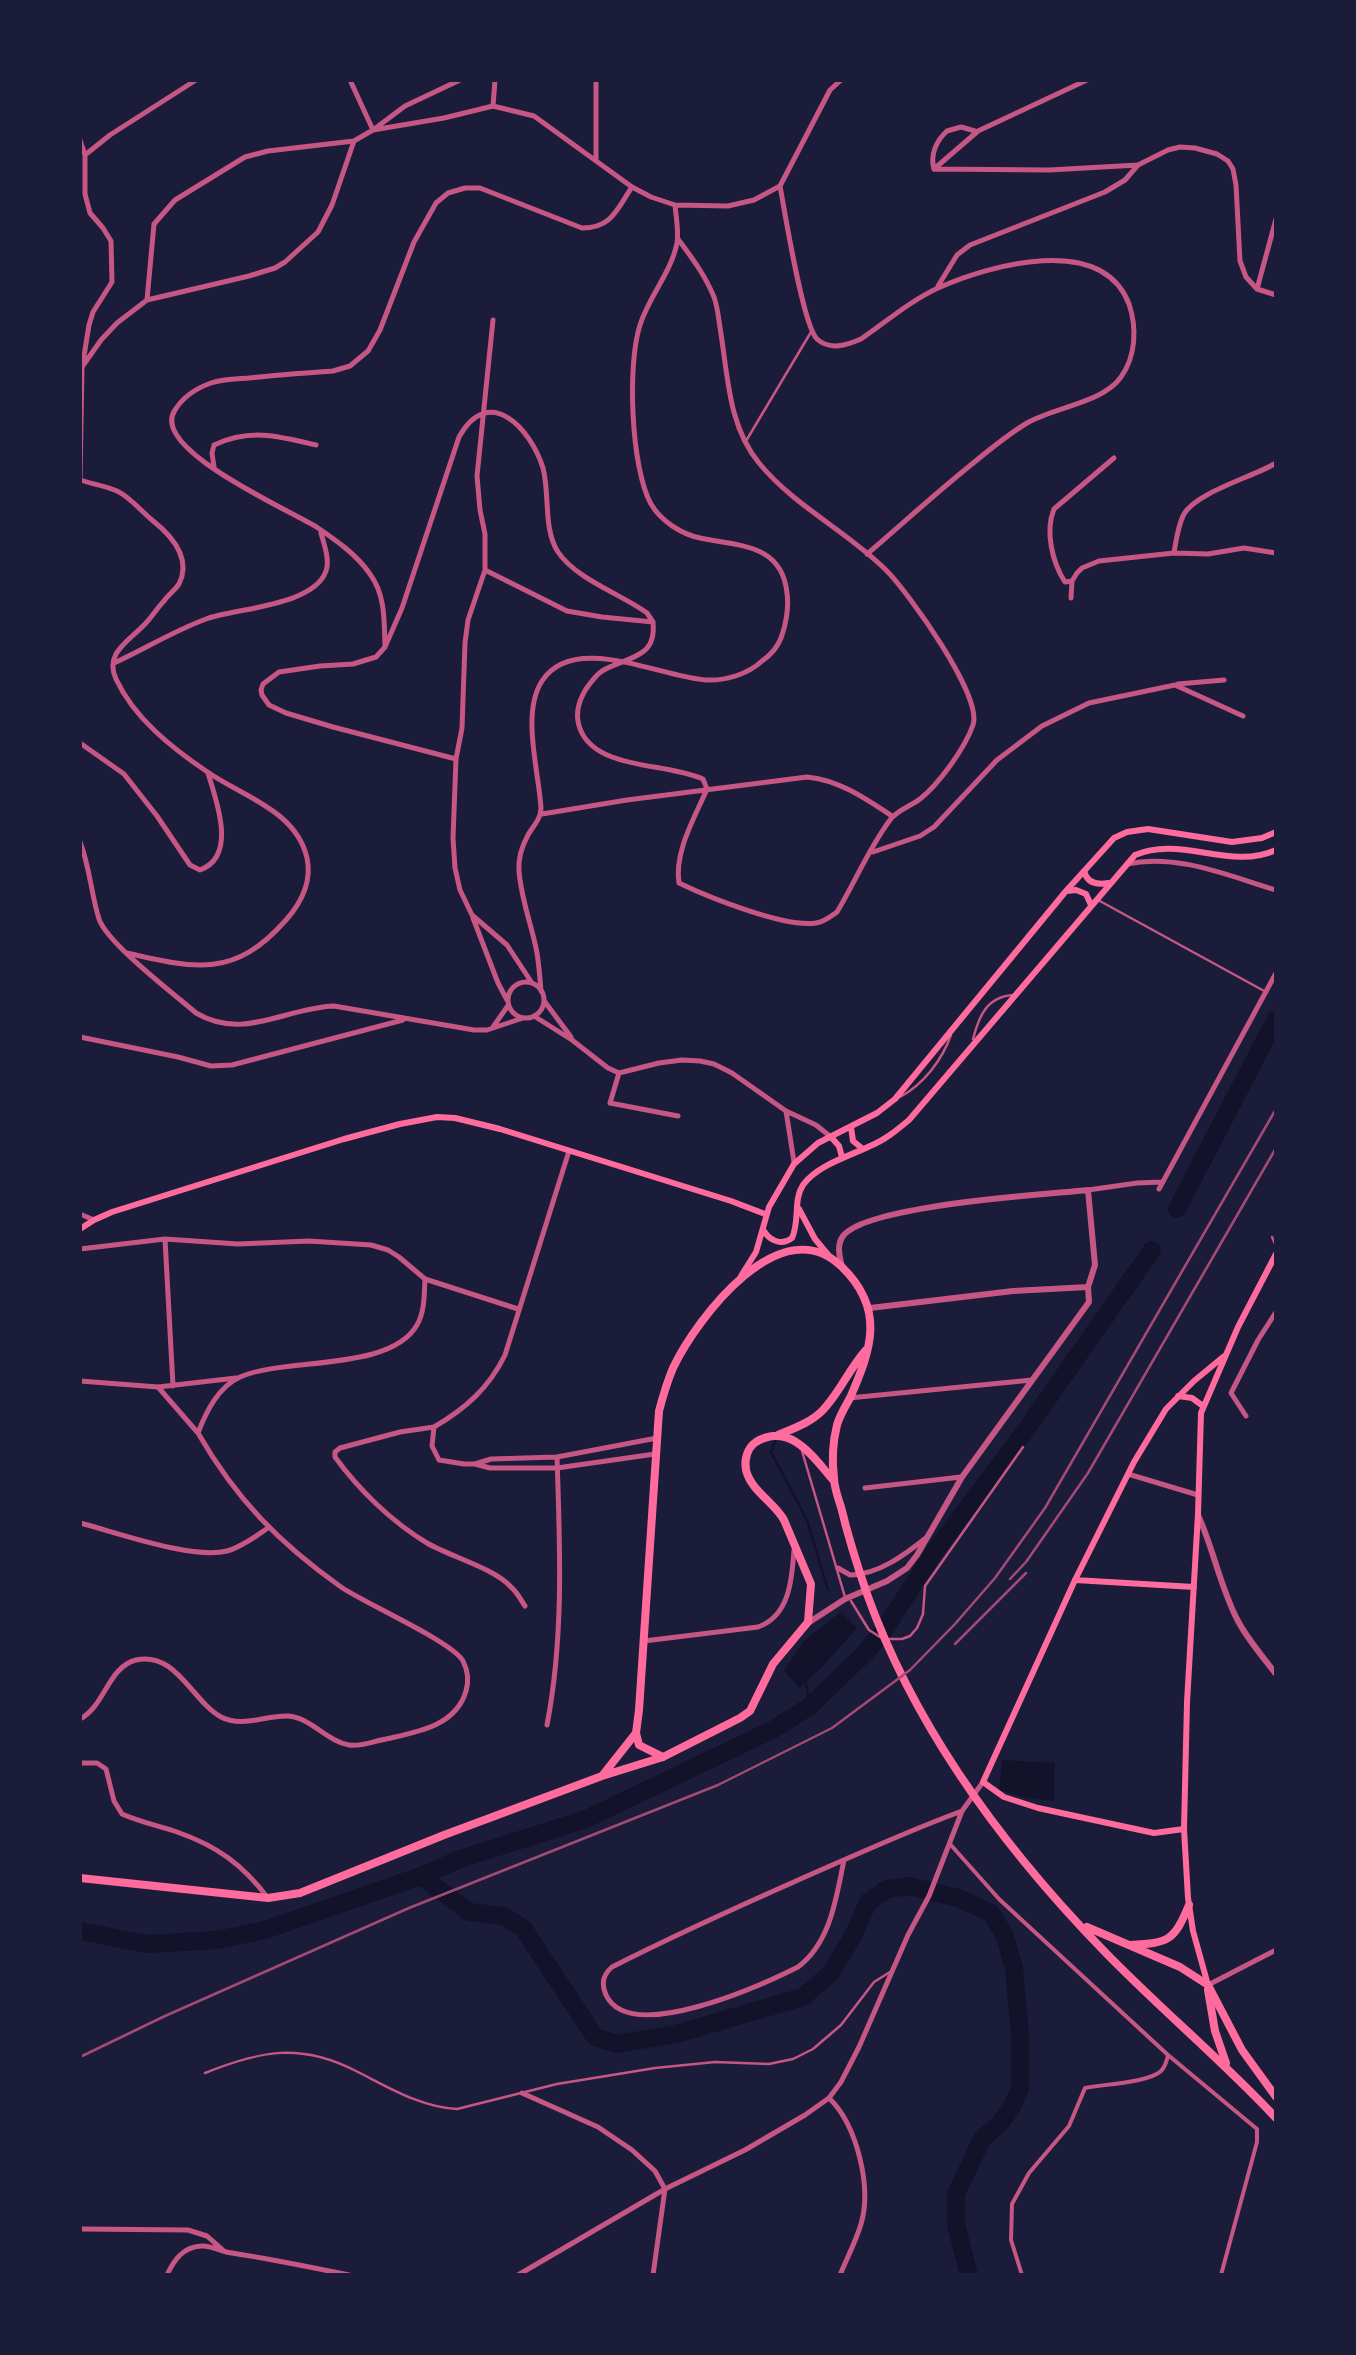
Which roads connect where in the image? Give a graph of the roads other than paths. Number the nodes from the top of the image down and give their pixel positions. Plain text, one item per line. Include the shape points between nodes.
1 (196, 80) edge
2 (350, 80) edge
3 (460, 80) edge
4 (495, 80) edge
5 (596, 80) edge
6 (840, 80) edge
7 (1087, 80) edge
8 (493, 106) junction
9 (373, 130) junction
10 (978, 131) junction
11 (80, 140) edge
12 (354, 141) junction
13 (85, 155) junction
14 (596, 160) junction
15 (1138, 165) junction
16 (934, 168) junction
17 (780, 186) junction
18 (632, 187) junction
19 (675, 205) junction
20 (1276, 219) edge
21 (678, 239) junction
22 (936, 289) junction
23 (1257, 289) junction
24 (1276, 295) edge
25 (147, 300) junction
26 (493, 320) dead end
27 (812, 332) junction
28 (82, 367) edge
29 (484, 413) junction
30 (745, 442) junction
31 (316, 445) dead end
32 (1114, 458) dead end
33 (1276, 462) edge
34 (215, 470) junction
35 (80, 481) edge
36 (320, 530) junction
37 (1174, 553) junction
38 (1276, 553) edge
39 (867, 554) junction
40 (484, 570) junction
41 (1072, 581) junction
42 (1072, 598) dead end
43 (653, 622) junction
44 (384, 648) junction
45 (621, 661) junction
46 (112, 664) junction
47 (1224, 680) dead end
48 (1176, 685) junction
49 (1243, 716) dead end
50 (80, 743) edge
51 (456, 758) junction
52 (208, 773) junction
53 (707, 789) junction
54 (541, 814) junction
55 (892, 816) junction
56 (1276, 832) edge
57 (80, 842) edge
58 (1276, 850) edge
59 (870, 854) junction
60 (1124, 864) junction
61 (1084, 870) junction
62 (1108, 883) junction
63 (1276, 890) edge
64 (1066, 891) junction
65 (1094, 902) junction
66 (472, 915) junction
67 (127, 952) junction
68 (1276, 973) edge
69 (532, 983) junction
70 (541, 991) junction
71 (1266, 992) junction
72 (1016, 995) junction
73 (544, 999) junction
74 (508, 1003) junction
75 (534, 1016) junction
76 (523, 1018) junction
77 (406, 1019) junction
78 (492, 1028) junction
79 (80, 1038) edge
80 (572, 1040) junction
81 (971, 1046) junction
82 (618, 1072) junction
83 (786, 1110) junction
84 (678, 1116) dead end
85 (851, 1127) junction
86 (830, 1136) junction
87 (863, 1149) junction
88 (569, 1151) junction
89 (842, 1157) junction
90 (794, 1164) junction
91 (1088, 1190) junction
92 (798, 1208) junction
93 (80, 1214) edge
94 (766, 1214) junction
95 (94, 1220) junction
96 (80, 1229) edge
97 (763, 1230) junction
98 (1272, 1237) dead end
99 (166, 1239) junction
100 (80, 1249) edge
101 (1276, 1250) edge
102 (832, 1260) junction
103 (842, 1267) junction
104 (742, 1276) junction
105 (425, 1279) junction
106 (1088, 1287) junction
107 (870, 1308) junction
108 (518, 1309) junction
109 (1276, 1312) edge
110 (868, 1348) junction
111 (1225, 1356) junction
112 (238, 1378) junction
113 (1032, 1380) junction
114 (80, 1381) edge
115 (158, 1386) junction
116 (174, 1386) junction
117 (1178, 1396) junction
118 (849, 1398) junction
119 (1203, 1406) junction
120 (1246, 1416) dead end
121 (434, 1428) junction
122 (198, 1433) junction
123 (778, 1435) junction
124 (657, 1438) junction
125 (800, 1445) junction
126 (1023, 1447) dead end
127 (656, 1454) junction
128 (557, 1458) junction
129 (476, 1464) junction
130 (557, 1468) junction
131 (1128, 1474) junction
132 (962, 1477) junction
133 (834, 1482) junction
134 (865, 1488) dead end
135 (1198, 1495) junction
136 (1198, 1514) junction
137 (80, 1522) edge
138 (268, 1528) junction
139 (929, 1535) junction
140 (794, 1544) junction
141 (838, 1568) junction
142 (1075, 1580) junction
143 (1194, 1586) junction
144 (845, 1598) junction
145 (525, 1606) dead end
146 (806, 1626) junction
147 (644, 1641) junction
148 (1276, 1674) edge
149 (80, 1719) edge
150 (547, 1725) dead end
151 (636, 1733) junction
152 (663, 1757) junction
153 (80, 1763) edge
154 (602, 1776) junction
155 (983, 1782) junction
156 (962, 1812) junction
157 (1184, 1829) junction
158 (949, 1843) junction
159 (844, 1860) junction
160 (80, 1878) edge
161 (268, 1898) junction
162 (1189, 1904) junction
163 (1082, 1926) junction
164 (1127, 1945) junction
165 (1276, 1950) edge
166 (892, 1972) junction
167 (1208, 1985) junction
168 (1168, 2055) junction
169 (1229, 2069) junction
170 (205, 2073) dead end
171 (522, 2093) junction
172 (1276, 2096) edge
173 (829, 2098) junction
174 (1276, 2118) edge
175 (666, 2189) junction
176 (80, 2229) edge
177 (226, 2252) junction
178 (167, 2275) edge
179 (349, 2275) edge
180 (518, 2275) edge
181 (653, 2275) edge
182 (840, 2275) edge
183 (1022, 2275) edge
184 (1222, 2275) edge

1 - 13 street
2 - 9 street
3 - 9 street
4 - 8 street
5 - 14 street
6 - 17 street
7 - 10 street
8 - 9 street
8 - 14 street via 534,116
9 - 12 street
10 - 16 street
10 - 16 street via 946,131 934,150
11 - 13 street
12 - 25 street via 318,232 285,262
12 - 25 street via 268,150 174,200 154,224
13 - 28 street via 85,194 111,242 112,282 93,312
14 - 18 street
15 - 16 street
15 - 22 street via 1105,192 970,245
15 - 23 street via 1180,147 1228,161 1236,185 1240,261
17 - 19 street via 728,206
17 - 27 street
18 - 19 street
18 - 34 street via 612,218 594,228 480,188 448,193 414,242 380,330 359,359 333,371 218,381 176,408 175,436
19 - 21 street
20 - 23 street
21 - 30 street via 715,300 734,417
21 - 45 street via 641,321 632,359 641,480 668,523 698,538 763,553 782,572 788,603 774,650 744,673 707,680
22 - 27 street via 848,345 820,342
22 - 39 street via 1019,264 1091,265 1110,276 1128,301 1132,350 1108,391 1014,431
23 - 24 street
25 - 28 street via 117,323
26 - 29 street
27 - 30 lane
28 - 35 street
29 - 40 street via 477,476
29 - 43 street via 513,420 534,447 559,554
29 - 44 street via 460,437
30 - 39 street via 798,500
31 - 34 street via 262,434 218,442 212,448
32 - 41 street via 1049,520 1060,573
33 - 37 street via 1189,508
34 - 36 street
35 - 46 street via 119,492 168,532 184,566 178,585 120,646
36 - 44 street via 377,584
36 - 46 street via 326,572 312,588 208,618
37 - 38 street
37 - 41 street via 1099,560
39 - 55 street via 914,605 960,675 974,711 973,725 946,770
40 - 43 street via 567,610
40 - 51 street via 464,643
41 - 42 street
43 - 45 street via 648,646
44 - 51 street via 354,664 279,672 262,695 286,713
45 - 53 street via 593,678 579,701 586,739 620,760 703,779
45 - 54 street via 561,662 540,683 533,725
46 - 52 street via 147,723
47 - 48 street
48 - 49 street
48 - 59 street via 1089,703 1057,717 998,760 934,827
50 - 52 street via 124,774 200,870 212,862 222,833
51 - 66 street via 455,868
52 - 67 street via 293,828 307,858 305,891 282,924 240,958 192,965
53 - 54 street
53 - 55 street via 822,778
53 - 59 street via 678,863 679,883 697,892 790,922 819,923 837,912
54 - 70 street via 518,868
55 - 59 street
56 - 61 main road via 1232,842 1126,832
57 - 67 street via 99,918
58 - 60 main road via 1232,857 1160,848
60 - 62 main road
60 - 63 street via 1160,860
61 - 62 main road via 1092,882
61 - 64 main road
62 - 65 main road
64 - 65 main road via 1083,892
64 - 85 main road via 895,1099
65 - 71 lane
65 - 72 main road
66 - 69 street via 507,945
66 - 74 street
67 - 77 street via 196,1013 224,1025 323,1006
68 - 71 street
69 - 70 street
69 - 74 street via 514,986
70 - 73 street
71 - 91 street via 1160,1186
72 - 81 main road
72 - 81 lane via 987,1006
73 - 75 street
73 - 80 street
74 - 76 street
74 - 78 street
75 - 76 street
75 - 80 street
76 - 78 street
77 - 78 street
77 - 79 street via 232,1065
80 - 82 street
81 - 87 main road via 909,1120
82 - 83 street via 700,1060
82 - 84 street via 610,1103
83 - 86 street
83 - 90 street
85 - 86 main road
85 - 87 main road via 853,1142
86 - 89 main road
86 - 90 main road
87 - 89 main road
88 - 94 main road
88 - 95 main road via 437,1116
88 - 108 street
89 - 92 main road via 804,1184
90 - 94 main road
91 - 103 street via 909,1210 875,1220 844,1236
91 - 106 street via 1095,1265
92 - 97 main road via 788,1241
92 - 102 main road
93 - 95 street
94 - 97 main road
95 - 96 main road
97 - 104 main road
98 - 101 lane
99 - 100 street
99 - 105 street via 370,1244
99 - 116 street
101 - 111 main road
102 - 103 main road
102 - 104 main road via 788,1250
103 - 107 main road
104 - 124 main road via 674,1366 658,1410
105 - 108 street
105 - 112 street via 416,1326 393,1347
106 - 107 street
106 - 113 street via 1089,1302
107 - 110 main road
108 - 121 street via 498,1370 464,1408
109 - 120 street via 1231,1393
110 - 118 main road
110 - 123 main road via 824,1410
111 - 117 main road
111 - 119 main road
112 - 116 street
112 - 122 street via 210,1405
113 - 118 street
113 - 132 street
114 - 115 street
115 - 116 street
115 - 122 street
117 - 119 main road
117 - 131 main road
118 - 133 main road via 835,1433
119 - 135 main road
121 - 129 street via 432,1446 440,1460
121 - 145 street via 340,1448 334,1457 400,1524 500,1577
122 - 138 street
123 - 125 main road
123 - 140 main road via 750,1448 746,1468 751,1483 780,1512
124 - 127 main road
124 - 128 street
125 - 133 main road
125 - 141 lane
126 - 144 lane via 925,1586 923,1614 910,1636 878,1636
127 - 130 street
127 - 147 main road
128 - 129 street
128 - 130 street
129 - 130 street
130 - 150 street via 560,1594
131 - 135 street
131 - 142 main road
132 - 134 street
132 - 139 street
133 - 163 main road via 869,1598 918,1705 1016,1852
135 - 136 main road
136 - 143 main road
136 - 148 street via 1239,1625
137 - 138 street via 209,1553 234,1549
138 - 149 street via 342,1588 455,1650 466,1664 468,1683 454,1712 430,1728 348,1744 294,1716 246,1722 220,1716 171,1668 138,1660 125,1665
139 - 141 street via 872,1571 850,1575
139 - 144 street via 899,1574
140 - 146 main road via 811,1584
140 - 147 street via 791,1587 771,1622
141 - 144 lane
142 - 143 main road
142 - 155 main road
143 - 157 main road
144 - 146 street
146 - 152 main road via 773,1664 750,1711
147 - 151 main road
151 - 152 main road via 639,1745
151 - 154 main road
152 - 154 main road
153 - 161 street via 106,1769 122,1814 225,1854
154 - 161 main road via 324,1885
155 - 156 street
155 - 157 main road via 1004,1798 1038,1808 1154,1832
156 - 158 street
156 - 159 street
157 - 162 main road
158 - 166 street
158 - 168 street via 999,1899
159 - 159 street via 828,1928 798,1967 724,2000 660,2013 630,2012 609,1999 603,1984 612,1966
160 - 161 main road
162 - 164 main road via 1168,1940
162 - 167 main road
163 - 164 main road
163 - 169 main road
164 - 167 main road
165 - 167 street
166 - 171 lane via 874,1982 813,2049 794,2059 672,2066
166 - 173 street
167 - 169 main road via 1214,2031
167 - 172 main road
168 - 183 street via 1156,2074 1085,2088 1069,2126 1028,2173 1012,2204 1011,2240
168 - 184 street via 1256,2128
169 - 174 main road
170 - 171 lane via 256,2055 297,2052 444,2108
171 - 175 street via 598,2127 632,2150
173 - 175 street
173 - 182 street via 849,2128 866,2187 861,2224
175 - 180 street
175 - 181 street
176 - 177 street via 188,2230
177 - 178 street via 204,2245 189,2249
177 - 179 street

